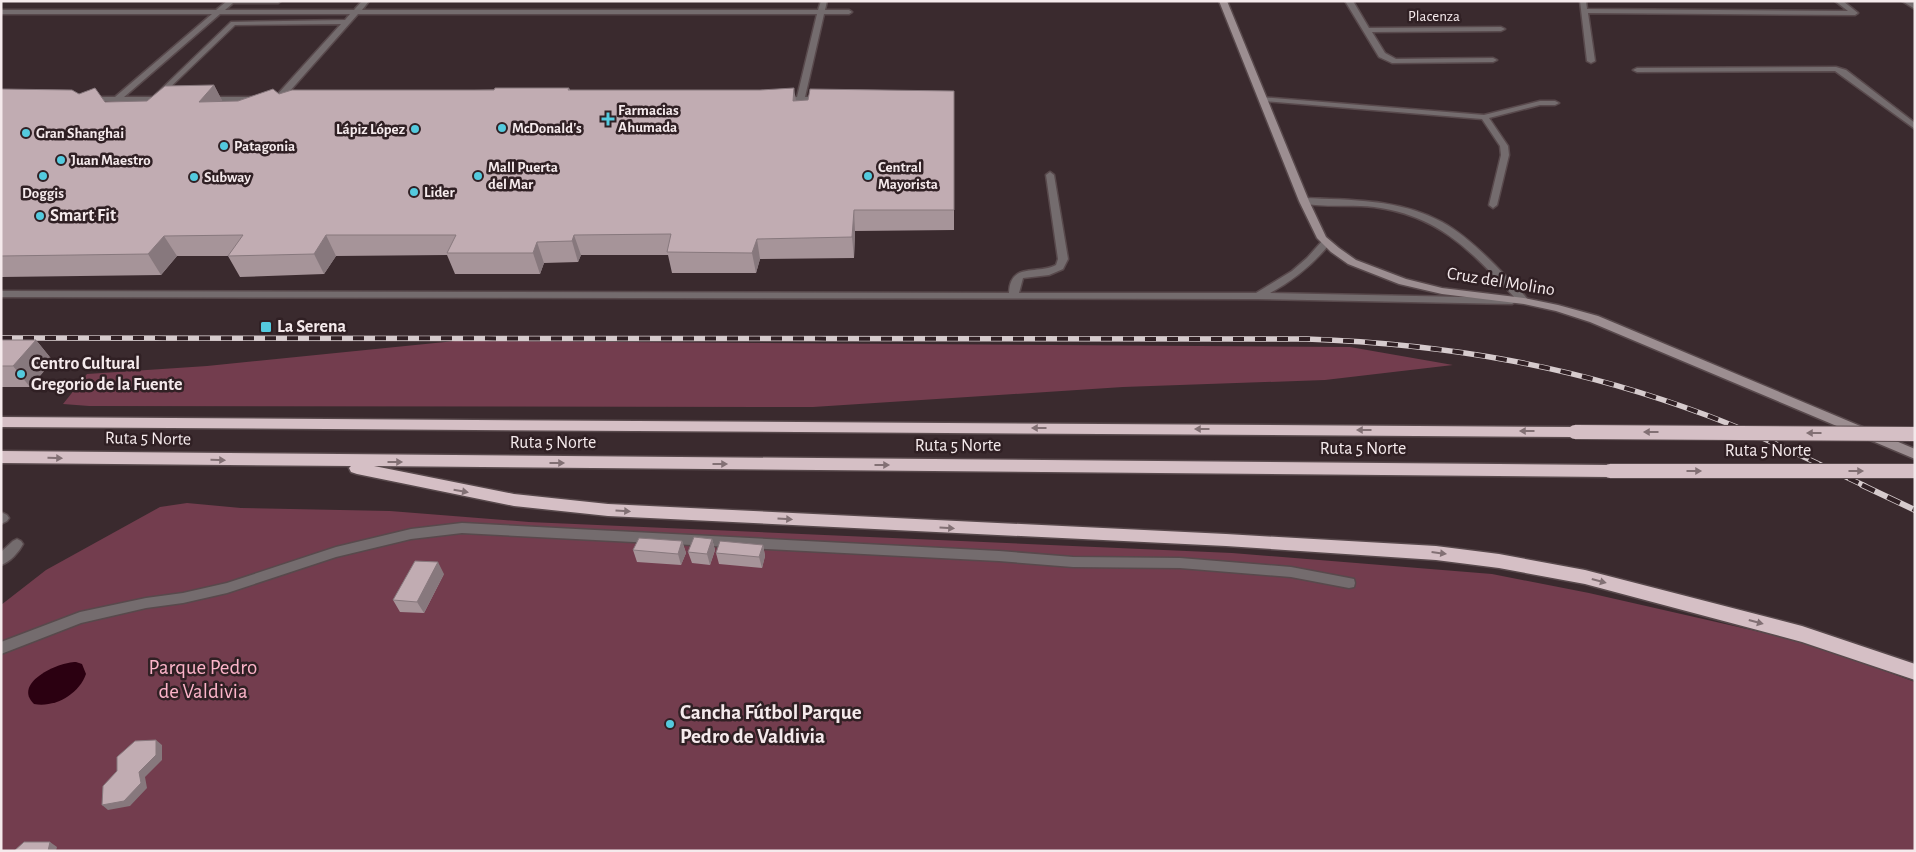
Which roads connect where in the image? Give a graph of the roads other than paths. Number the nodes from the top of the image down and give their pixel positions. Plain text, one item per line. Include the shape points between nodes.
1 (230, 1) edge
2 (278, 1) edge
3 (366, 1) edge
4 (750, 1) edge
5 (824, 1) edge
6 (1223, 1) edge
7 (1349, 1) edge
8 (1583, 1) edge
9 (1838, 1) edge
10 (1906, 1) edge
11 (1915, 7) edge
12 (747, 11) junction
13 (822, 11) junction
14 (1584, 11) junction
15 (1, 12) edge
16 (218, 12) junction
17 (355, 12) junction
18 (849, 12) dead end
19 (347, 22) junction
20 (1501, 29) dead end
21 (1367, 30) junction
22 (1493, 60) dead end
23 (1591, 61) dead end
24 (1637, 70) dead end
25 (83, 98) edge
26 (118, 98) junction
27 (1263, 98) junction
28 (153, 99) junction
29 (171, 99) edge
30 (197, 99) edge
31 (278, 99) junction
32 (288, 99) edge
33 (827, 99) edge
34 (775, 100) edge
35 (800, 100) junction
36 (1555, 103) dead end
37 (1484, 118) junction
38 (1915, 127) edge
39 (1050, 175) dead end
40 (1304, 201) junction
41 (1492, 205) dead end
42 (1326, 242) junction
43 (1, 294) edge
44 (1014, 296) junction
45 (1257, 296) junction
46 (1524, 301) junction
47 (1, 417) edge
48 (1, 422) edge
49 (42, 422) junction
50 (1915, 434) edge
51 (1915, 454) edge
52 (3, 459) edge
53 (328, 461) junction
54 (1915, 471) edge
55 (17, 544) dead end
56 (1, 560) edge
57 (1349, 583) dead end
58 (1, 648) edge
59 (1915, 672) edge

1 - 2 lane
1 - 16 lane
3 - 17 lane
4 - 12 lane
5 - 13 lane
6 - 27 street, Cruz del Molino
7 - 21 street
8 - 14 lane
9 - 14 lane via 1855,13
10 - 11 street
12 - 13 lane
12 - 17 lane
13 - 18 lane
13 - 35 lane
14 - 23 lane
15 - 16 lane
16 - 17 lane
16 - 26 lane
17 - 19 lane
19 - 28 lane via 233,24
19 - 31 lane
20 - 21 street, Placenza
21 - 22 street via 1382,55 1395,61
24 - 38 lane via 1836,69
25 - 26 lane
26 - 28 lane
27 - 37 lane
27 - 40 street, Cruz del Molino
28 - 29 lane
30 - 31 lane
31 - 32 lane
33 - 35 lane
34 - 35 lane
36 - 37 lane via 1540,102
37 - 41 lane via 1504,146
39 - 44 lane via 1063,259 1060,267 1049,272 1026,273 1017,277 1013,283
40 - 42 street, Cruz del Molino
40 - 46 lane via 1376,204 1439,224
42 - 45 lane via 1310,263
42 - 46 street, Cruz del Molino via 1352,262 1403,282 1442,291
43 - 44 lane
44 - 45 lane
45 - 46 lane
46 - 51 street, Cruz del Molino via 1558,308 1626,332
47 - 49 lane
48 - 49 highway, Ruta 5 Norte
50 -> 49 highway, Ruta 5 Norte, bridge
52 -> 53 highway, Ruta 5 Norte
53 -> 54 highway, Ruta 5 Norte, bridge
53 -> 59 highway via 453,490 608,510 1436,553 1586,577 1802,634
55 - 56 lane
57 - 58 lane via 1291,572 1180,563 1073,562 462,528 412,534 336,552 227,588 80,618

